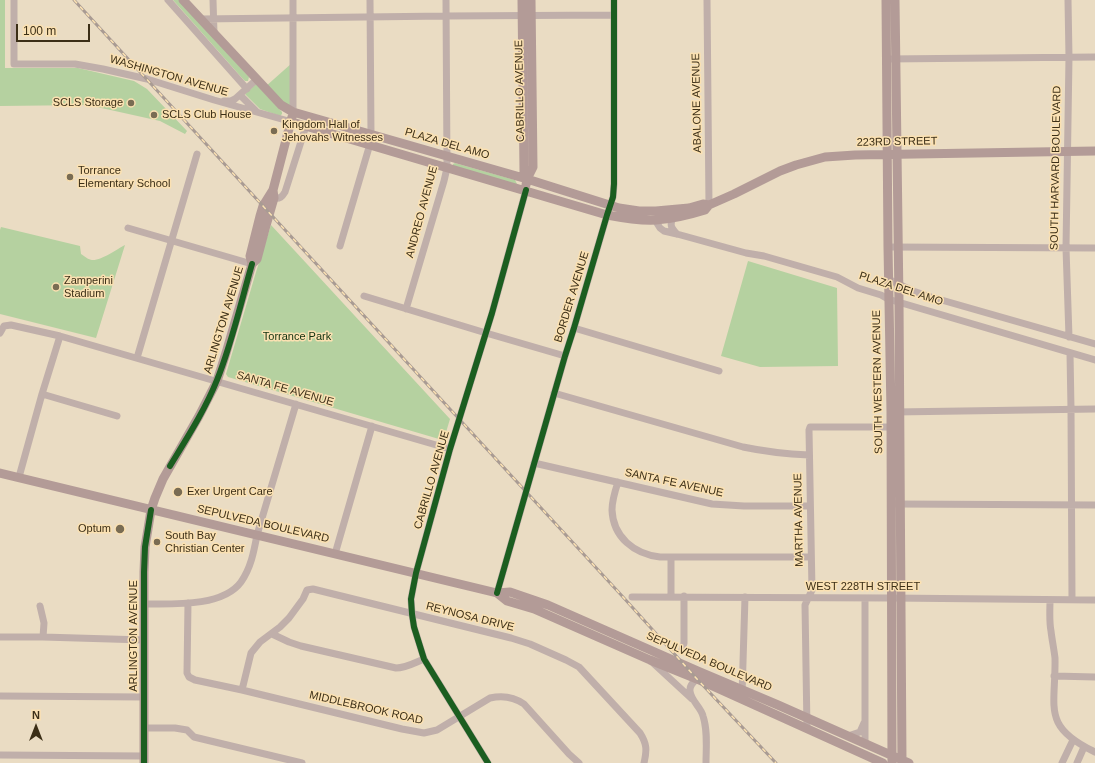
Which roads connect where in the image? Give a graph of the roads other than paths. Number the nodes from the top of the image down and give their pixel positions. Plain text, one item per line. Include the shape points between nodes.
1 (14, 0) edge
2 (168, 0) edge
3 (184, 0) edge
4 (214, 0) edge
5 (293, 0) edge
6 (370, 0) edge
7 (446, 0) edge
8 (522, 0) edge
9 (531, 0) edge
10 (614, 0) edge
11 (707, 0) edge
12 (886, 0) edge
13 (895, 0) edge
14 (1068, 0) edge
15 (614, 15) junction
16 (446, 16) junction
17 (526, 16) junction
18 (370, 17) junction
19 (294, 18) junction
20 (202, 19) junction
21 (213, 19) junction
22 (214, 33) junction
23 (1069, 57) junction
24 (1095, 57) edge
25 (891, 59) junction
26 (257, 79) junction
27 (247, 89) junction
28 (240, 96) junction
29 (214, 100) junction
30 (258, 112) junction
31 (293, 112) junction
32 (292, 122) junction
33 (306, 126) junction
34 (371, 134) junction
35 (370, 144) junction
36 (1067, 151) junction
37 (1095, 151) edge
38 (197, 154) dead end
39 (887, 155) junction
40 (897, 155) junction
41 (447, 156) junction
42 (447, 168) junction
43 (527, 179) junction
44 (526, 190) junction
45 (274, 194) junction
46 (610, 205) junction
47 (709, 206) junction
48 (607, 215) junction
49 (673, 218) junction
50 (655, 220) junction
51 (128, 228) dead end
52 (677, 234) junction
53 (172, 241) junction
54 (340, 246) dead end
55 (888, 248) junction
56 (898, 248) junction
57 (1066, 248) junction
58 (1095, 248) edge
59 (252, 264) junction
60 (888, 279) junction
61 (898, 283) junction
62 (364, 296) dead end
63 (888, 299) junction
64 (899, 302) junction
65 (406, 309) junction
66 (574, 328) junction
67 (0, 333) edge
68 (486, 333) junction
69 (60, 336) junction
70 (1069, 337) junction
71 (1095, 344) edge
72 (1070, 353) junction
73 (565, 356) junction
74 (137, 358) junction
75 (1095, 360) edge
76 (719, 370) dead end
77 (216, 381) junction
78 (554, 393) junction
79 (42, 394) junction
80 (296, 404) junction
81 (1071, 409) junction
82 (1095, 409) edge
83 (895, 412) junction
84 (117, 416) dead end
85 (372, 426) junction
86 (895, 427) junction
87 (450, 449) junction
88 (809, 455) junction
89 (534, 463) junction
90 (0, 473) edge
91 (19, 477) junction
92 (618, 482) junction
93 (895, 504) junction
94 (1072, 504) junction
95 (1095, 504) edge
96 (810, 506) junction
97 (151, 510) junction
98 (257, 535) junction
99 (335, 554) junction
100 (671, 557) junction
101 (811, 557) junction
102 (416, 573) junction
103 (497, 593) junction
104 (671, 596) junction
105 (684, 596) junction
106 (632, 597) dead end
107 (745, 597) junction
108 (808, 597) junction
109 (865, 598) junction
110 (896, 598) junction
111 (1050, 600) junction
112 (1072, 600) junction
113 (1095, 600) edge
114 (188, 603) junction
115 (144, 604) junction
116 (40, 606) dead end
117 (412, 614) junction
118 (579, 624) junction
119 (892, 628) junction
120 (272, 634) junction
121 (0, 637) edge
122 (44, 637) junction
123 (144, 640) junction
124 (682, 650) dead end
125 (901, 655) junction
126 (424, 659) junction
127 (650, 660) junction
128 (699, 675) junction
129 (1054, 676) junction
130 (1095, 677) edge
131 (742, 689) junction
132 (242, 690) junction
133 (0, 696) edge
134 (144, 697) junction
135 (741, 699) junction
136 (695, 702) junction
137 (460, 717) junction
138 (806, 717) junction
139 (865, 720) junction
140 (144, 728) junction
141 (807, 729) junction
142 (848, 736) junction
143 (1073, 740) junction
144 (865, 744) junction
145 (1084, 747) junction
146 (1095, 752) edge
147 (0, 755) edge
148 (144, 759) edge
149 (892, 759) edge
150 (904, 762) edge
151 (302, 763) edge
152 (488, 763) edge
153 (579, 763) edge
154 (644, 763) edge
155 (706, 763) edge
156 (883, 763) edge
157 (1062, 763) edge
158 (1077, 763) edge

1 - 29 street, WASHINGTON AVENUE via 14,64 92,66 147,79
2 - 27 street
3 - 20 main road, PLAZA DEL AMO
4 - 21 street
5 - 19 street, ARLINGTON AVENUE
6 - 18 street
7 - 16 street, ANDREO AVENUE
8 - 17 main road, CABRILLO AVENUE
9 - 17 main road, CABRILLO AVENUE
10 - 15 street, BORDER AVENUE
11 - 47 street, ABALONE AVENUE
12 - 25 main road, SOUTH WESTERN AVENUE
13 - 25 main road, SOUTH WESTERN AVENUE
14 - 23 street, SOUTH HARVARD BOULEVARD
15 - 17 street
15 - 46 street, BORDER AVENUE via 614,184
16 - 17 street
16 - 18 street
16 - 41 street, ANDREO AVENUE
17 - 43 main road, CABRILLO AVENUE via 524,172
18 - 19 street
18 - 34 street
19 - 21 street
19 - 31 street, ARLINGTON AVENUE
20 - 21 street
20 - 22 main road, PLAZA DEL AMO
21 - 22 street
22 - 26 main road, PLAZA DEL AMO
23 - 24 street
23 - 25 street
23 - 36 street, SOUTH HARVARD BOULEVARD
25 - 39 main road, SOUTH WESTERN AVENUE
25 - 40 main road, SOUTH WESTERN AVENUE
26 - 27 street
26 - 31 main road, PLAZA DEL AMO via 281,105
27 - 28 street
28 - 29 street via 231,101
28 - 30 street
29 - 30 street, WASHINGTON AVENUE
30 - 32 street, WASHINGTON AVENUE
31 - 32 main road, ARLINGTON AVENUE
31 - 34 main road, PLAZA DEL AMO
32 - 33 main road, PLAZA DEL AMO
32 - 45 main road, ARLINGTON AVENUE
33 - 35 main road, PLAZA DEL AMO
33 - 45 street, ARLINGTON AVENUE via 285,192 278,198
34 - 35 street
34 - 41 main road, PLAZA DEL AMO
35 - 42 main road, PLAZA DEL AMO
35 - 54 street
36 - 37 main road, 223RD STREET
36 - 40 main road, 223RD STREET
36 - 57 street, SOUTH HARVARD BOULEVARD
38 - 53 street
39 - 40 main road, 223RD STREET
39 - 47 main road, 223RD STREET via 812,160 780,171
39 - 55 main road, SOUTH WESTERN AVENUE
40 - 56 main road, SOUTH WESTERN AVENUE
41 - 42 street, ANDREO AVENUE
41 - 43 main road, PLAZA DEL AMO
42 - 44 main road, PLAZA DEL AMO
42 - 65 street, ANDREO AVENUE
43 - 44 main road, CABRILLO AVENUE
43 - 46 main road, PLAZA DEL AMO
44 - 48 main road, PLAZA DEL AMO
44 - 68 street, CABRILLO AVENUE
45 - 59 main road, ARLINGTON AVENUE via 261,211 250,256
46 - 47 main road, PLAZA DEL AMO via 630,210 651,211 689,208 702,204
46 - 48 street, BORDER AVENUE
47 - 49 main road, PLAZA DEL AMO via 705,210
48 - 50 main road, PLAZA DEL AMO
48 - 66 street, BORDER AVENUE
49 - 50 main road, PLAZA DEL AMO
49 - 52 street via 672,229
50 - 52 street, PLAZA DEL AMO via 664,231
51 - 53 street
52 - 63 street, PLAZA DEL AMO via 837,277
53 - 59 street
53 - 74 street
55 - 56 street
55 - 60 main road, SOUTH WESTERN AVENUE
56 - 57 street
56 - 61 main road, SOUTH WESTERN AVENUE
57 - 58 street
57 - 70 street, SOUTH HARVARD BOULEVARD
59 - 77 main road, ARLINGTON AVENUE
60 - 61 street, PLAZA DEL AMO
60 - 63 main road, SOUTH WESTERN AVENUE
61 - 64 main road, SOUTH WESTERN AVENUE
61 - 70 street, PLAZA DEL AMO via 931,297
62 - 65 street
63 - 64 street, PLAZA DEL AMO
63 - 83 main road, SOUTH WESTERN AVENUE
64 - 72 street, PLAZA DEL AMO
64 - 83 main road, SOUTH WESTERN AVENUE
65 - 68 street
66 - 73 street, BORDER AVENUE
66 - 76 street
67 - 69 street, SANTA FE AVENUE via 4,326 11,325
68 - 73 street
68 - 87 street, CABRILLO AVENUE
69 - 74 street, SANTA FE AVENUE
69 - 79 street
70 - 71 street, PLAZA DEL AMO
72 - 75 street, PLAZA DEL AMO
72 - 81 street
73 - 78 street, BORDER AVENUE
74 - 77 street, SANTA FE AVENUE
77 - 80 street, SANTA FE AVENUE
77 - 97 main road, ARLINGTON AVENUE via 163,479
78 - 88 street via 749,448 780,454
78 - 89 street, BORDER AVENUE
79 - 84 street
79 - 91 street
80 - 85 street, SANTA FE AVENUE
80 - 98 street
81 - 82 street
81 - 83 street
81 - 94 street
83 - 86 main road, SOUTH WESTERN AVENUE
85 - 87 street, SANTA FE AVENUE
85 - 99 street
86 - 88 street, MARTHA AVENUE via 810,427
86 - 93 main road, SOUTH WESTERN AVENUE
87 - 102 street, CABRILLO AVENUE
88 - 96 street, MARTHA AVENUE
89 - 92 street, SANTA FE AVENUE
89 - 103 street, BORDER AVENUE
90 - 91 main road, SEPULVEDA BOULEVARD
91 - 97 main road, SEPULVEDA BOULEVARD
92 - 96 street, SANTA FE AVENUE via 712,504
92 - 100 street via 612,508 618,533 628,545 644,554
93 - 94 street
93 - 110 main road, SOUTH WESTERN AVENUE
94 - 95 street
94 - 112 street
96 - 101 street, MARTHA AVENUE
97 - 98 main road, SEPULVEDA BOULEVARD
97 - 115 main road, ARLINGTON AVENUE via 145,547
98 - 99 main road, SEPULVEDA BOULEVARD
98 - 114 street via 249,567 234,589 219,597
99 - 102 main road, SEPULVEDA BOULEVARD
100 - 101 street
100 - 104 street
101 - 108 street, MARTHA AVENUE via 812,590
102 - 103 main road, SEPULVEDA BOULEVARD
102 - 117 street, CABRILLO AVENUE via 412,593
103 - 118 main road, SEPULVEDA BOULEVARD via 510,592 548,604
104 - 105 street, WEST 228TH STREET
104 - 106 street, WEST 228TH STREET
105 - 107 street, WEST 228TH STREET
105 - 124 street
107 - 108 street, WEST 228TH STREET
107 - 131 street
108 - 109 street, WEST 228TH STREET
108 - 138 street, MARTHA AVENUE via 805,604
109 - 110 street, WEST 228TH STREET
109 - 139 street
110 - 111 street, WEST 228TH STREET
110 - 119 main road, SOUTH WESTERN AVENUE
110 - 125 main road, SOUTH WESTERN AVENUE
111 - 112 street, WEST 228TH STREET
111 - 129 street
112 - 113 street, WEST 228TH STREET
114 - 115 street
114 - 132 street, MIDDLEBROOK ROAD via 187,676
115 - 123 main road, ARLINGTON AVENUE
116 - 122 street
117 - 120 street, REYNOSA DRIVE via 310,589 289,618
117 - 126 street, CABRILLO AVENUE
117 - 154 street, REYNOSA DRIVE via 511,638 573,663 640,733 646,746
118 - 127 main road, SEPULVEDA BOULEVARD
118 - 128 main road, SEPULVEDA BOULEVARD
119 - 125 main road via 896,637 896,652
119 - 149 main road, SOUTH WESTERN AVENUE
120 - 126 street via 301,646 396,668
120 - 132 street, REYNOSA DRIVE via 260,642 251,653
121 - 122 street
122 - 123 street
123 - 134 main road, ARLINGTON AVENUE
125 - 150 main road, SOUTH WESTERN AVENUE
126 - 137 street, CABRILLO AVENUE
127 - 128 main road, SEPULVEDA BOULEVARD
127 - 136 street
128 - 131 main road, SEPULVEDA BOULEVARD
128 - 135 main road, SEPULVEDA BOULEVARD
128 - 136 street via 690,690
129 - 130 street
129 - 143 street via 1055,715 1063,730
131 - 135 street
131 - 138 main road, SEPULVEDA BOULEVARD
132 - 137 street, MIDDLEBROOK ROAD via 424,733 437,730
133 - 134 street
134 - 140 main road, ARLINGTON AVENUE
135 - 141 main road, SEPULVEDA BOULEVARD
136 - 155 street via 705,722
137 - 152 street, CABRILLO AVENUE
137 - 153 street, MIDDLEBROOK ROAD via 490,698 511,697 524,704
138 - 141 street, MARTHA AVENUE
138 - 142 main road, SEPULVEDA BOULEVARD
139 - 142 street via 860,732
139 - 144 street
140 - 148 main road, ARLINGTON AVENUE
140 - 151 street via 187,730 194,737
141 - 156 main road, SEPULVEDA BOULEVARD
142 - 144 main road, SEPULVEDA BOULEVARD
143 - 145 street
143 - 157 street
144 - 149 main road, SEPULVEDA BOULEVARD
145 - 146 street
145 - 158 street
147 - 148 street
149 - 150 main road, SEPULVEDA BOULEVARD

